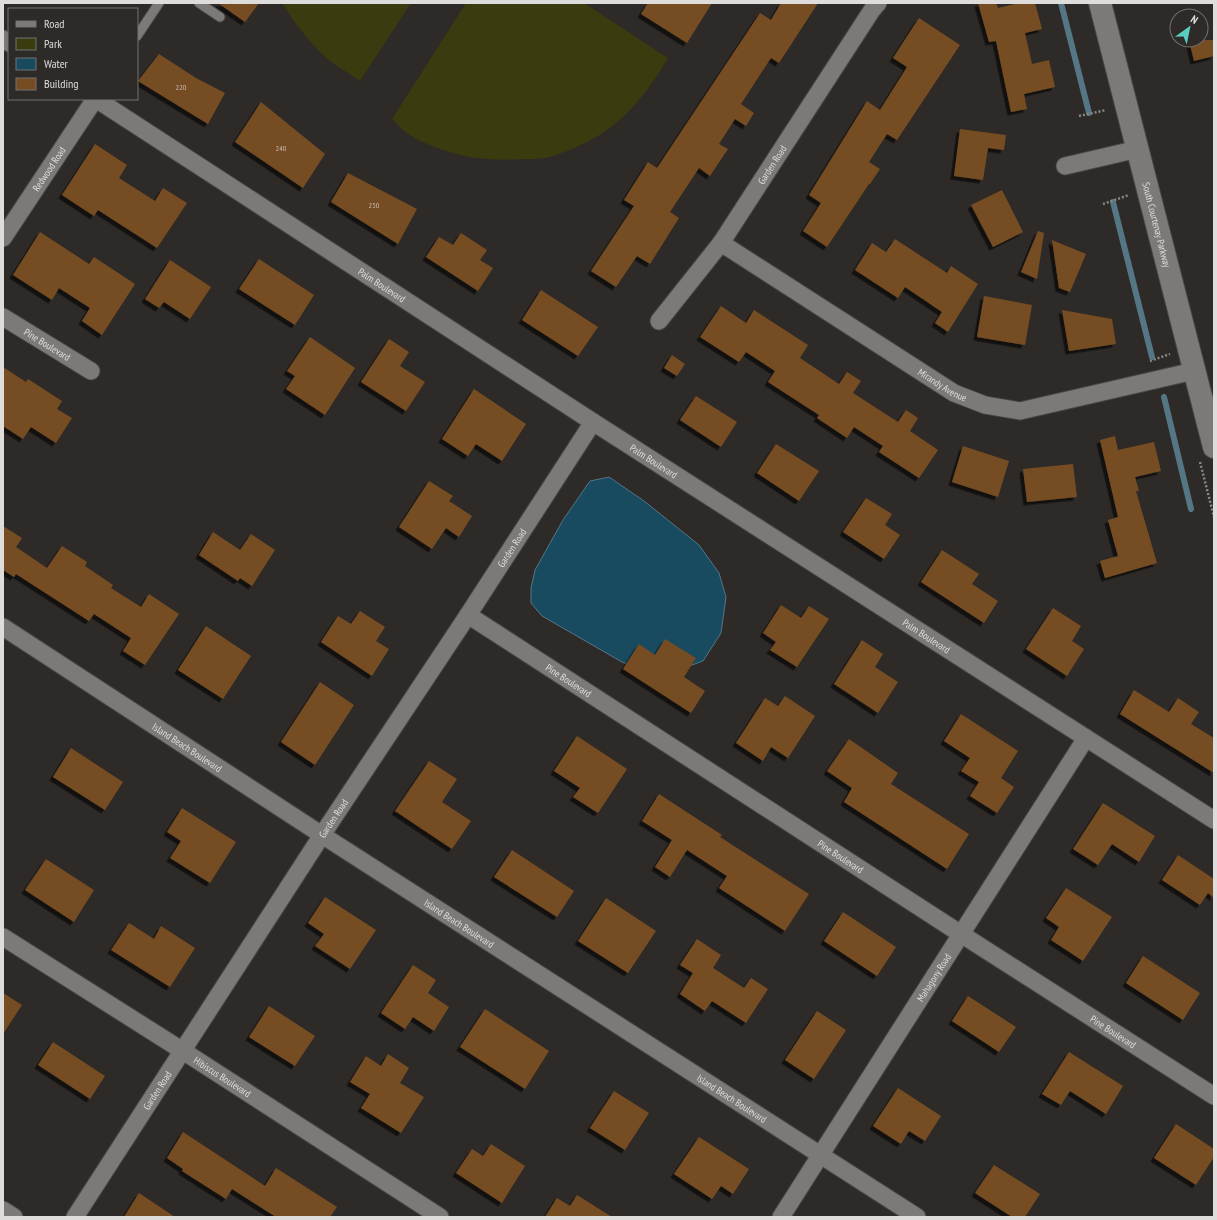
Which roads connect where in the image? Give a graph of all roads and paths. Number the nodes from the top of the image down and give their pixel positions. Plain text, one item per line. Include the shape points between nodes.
1 (159, 3) edge
2 (199, 3) edge
3 (878, 3) edge
4 (1102, 3) edge
5 (220, 17) dead end
6 (138, 34) edge
7 (94, 100) edge
8 (97, 100) edge
9 (1110, 109) dead end
10 (1079, 116) dead end
11 (1138, 149) junction
12 (1065, 166) dead end
13 (1132, 194) dead end
14 (1103, 204) dead end
15 (3, 238) edge
16 (722, 244) junction
17 (3, 317) edge
18 (659, 321) dead end
19 (1172, 354) dead end
20 (1145, 362) dead end
21 (91, 371) dead end
22 (1194, 372) junction
23 (593, 422) junction
24 (1214, 447) edge
25 (468, 615) junction
26 (3, 627) edge
27 (1086, 738) junction
28 (1214, 820) edge
29 (322, 835) junction
30 (961, 934) junction
31 (3, 936) edge
32 (183, 1051) junction
33 (1214, 1096) edge
34 (820, 1154) junction
35 (3, 1210) edge
36 (14, 1217) edge
37 (76, 1217) edge
38 (440, 1217) edge
39 (780, 1217) edge
40 (917, 1217) edge

1 - 6 lane
2 - 5 lane
3 - 16 street, Garden Road
4 - 11 main road, South Courtenay Parkway
7 - 15 street, Redwood Road
8 - 23 street, Palm Boulevard
9 - 10 path
11 - 12 street
11 - 22 main road, South Courtenay Parkway
13 - 14 path
16 - 18 street, Garden Road
16 - 22 street, Mirandy Avenue via 954,393 984,405 1020,412
17 - 21 street, Pine Boulevard
19 - 20 path
22 - 24 main road, South Courtenay Parkway
23 - 25 street, Garden Road
23 - 27 street, Palm Boulevard
25 - 29 street, Garden Road
25 - 30 street, Pine Boulevard
26 - 29 street, Island Beach Boulevard
27 - 28 street, Palm Boulevard
27 - 30 street, Mahagony Road
29 - 32 street, Garden Road
29 - 34 street, Island Beach Boulevard
30 - 33 street, Pine Boulevard
30 - 34 street, Mahagony Road
31 - 32 street, Hibiscus Boulevard
32 - 37 street, Garden Road
32 - 38 street, Hibiscus Boulevard
34 - 39 street, Mahagony Road
34 - 40 street, Island Beach Boulevard
35 - 36 street

